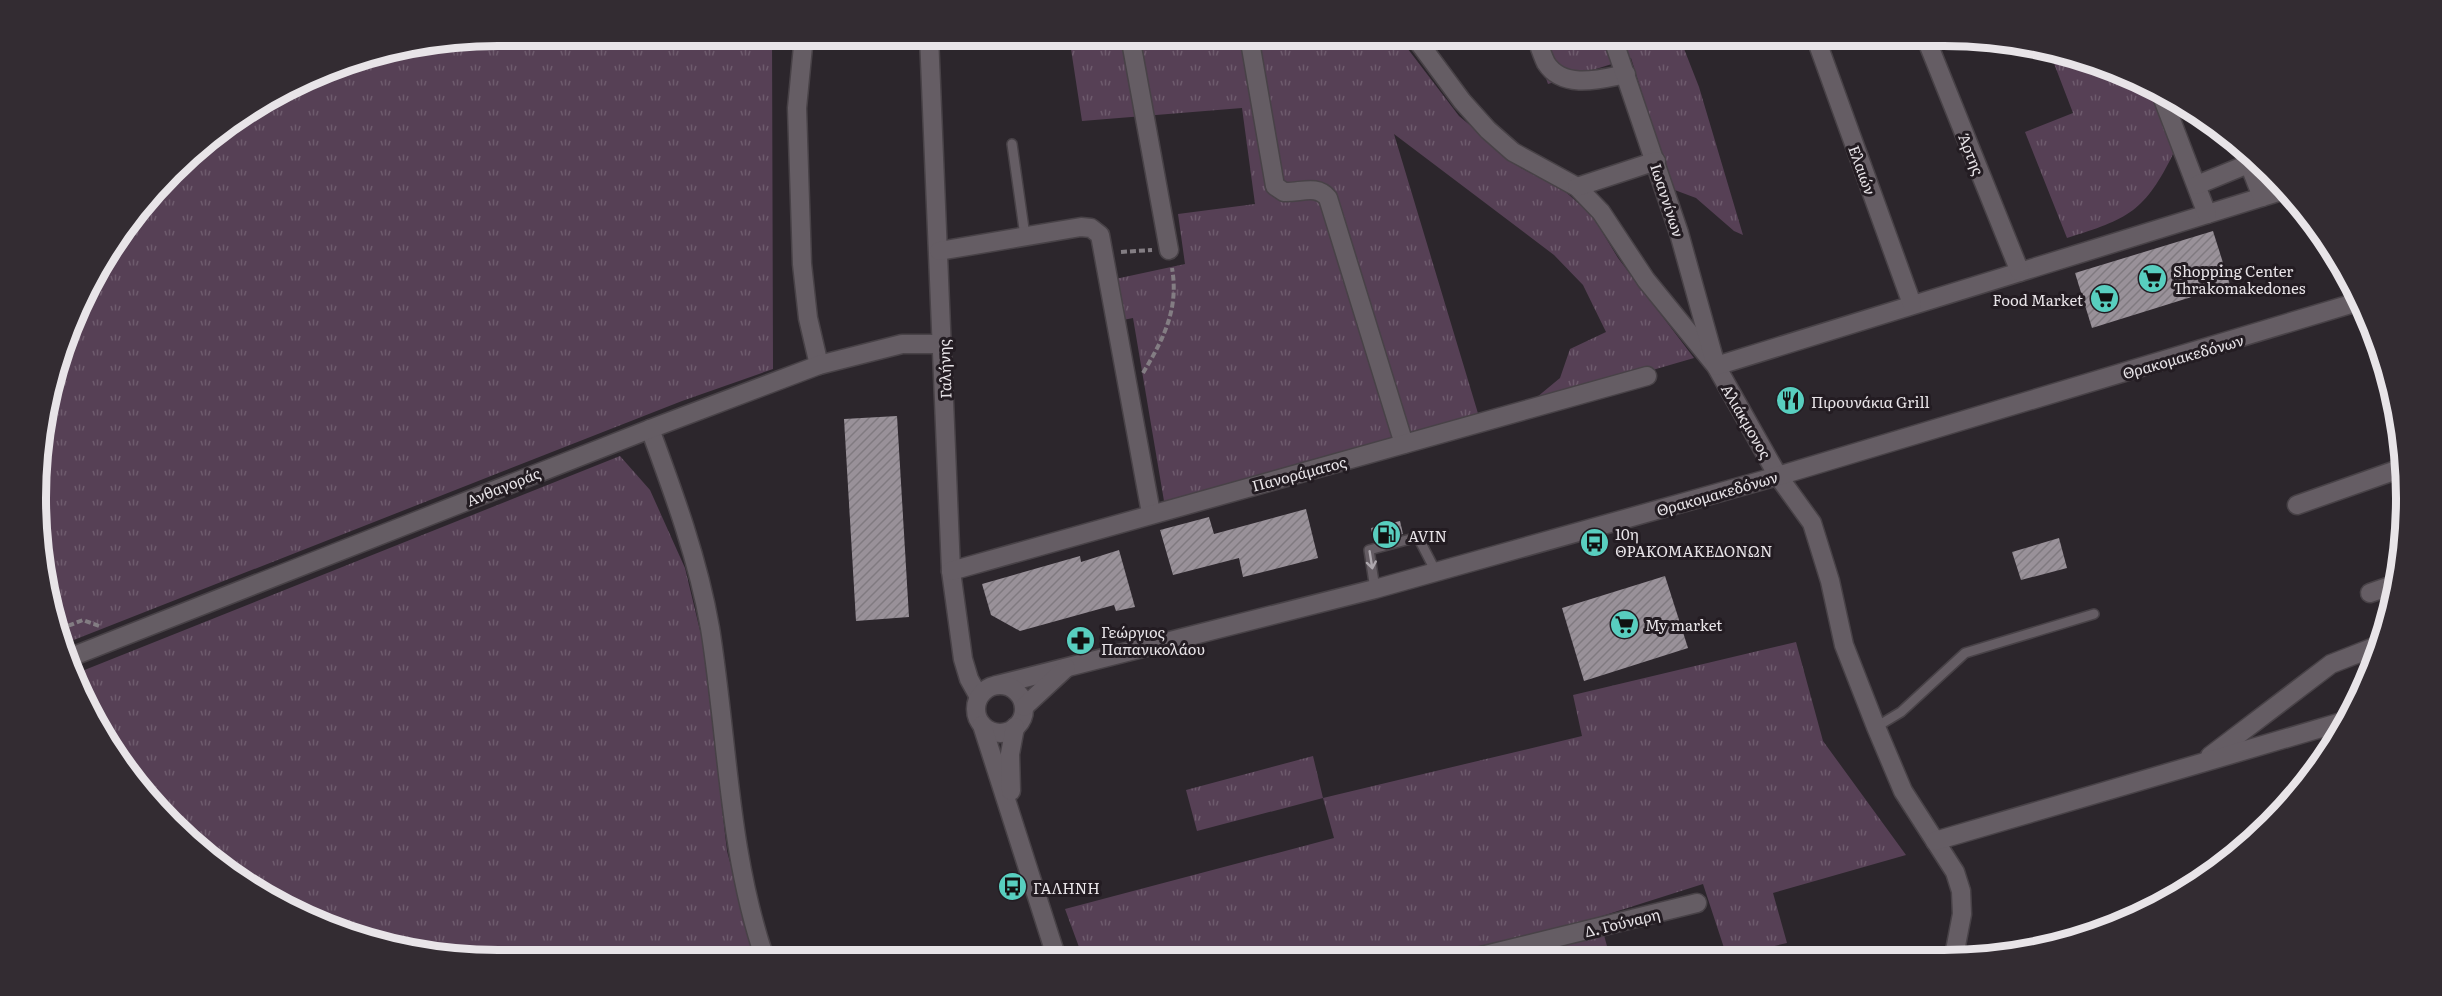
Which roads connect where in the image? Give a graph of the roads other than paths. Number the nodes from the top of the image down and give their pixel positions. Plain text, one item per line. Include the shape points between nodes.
1 (803, 46) edge
2 (929, 46) edge
3 (1132, 46) edge
4 (1251, 46) edge
5 (1421, 46) edge
6 (1539, 46) edge
7 (1616, 46) edge
8 (1819, 46) edge
9 (1929, 46) edge
10 (1626, 74) junction
11 (2165, 104) edge
12 (1012, 144) dead end
13 (1656, 161) junction
14 (2248, 165) edge
15 (2255, 172) edge
16 (2197, 185) junction
17 (1577, 187) junction
18 (2276, 193) edge
19 (2262, 197) junction
20 (2207, 214) junction
21 (1025, 236) junction
22 (1169, 250) road end
23 (939, 251) junction
24 (2020, 272) junction
25 (1912, 304) junction
26 (2352, 305) edge
27 (943, 344) junction
28 (819, 365) junction
29 (1716, 366) junction
30 (1647, 376) dead end
31 (650, 429) junction
32 (1404, 444) junction
33 (2395, 470) edge
34 (1778, 476) junction
35 (2297, 505) dead end
36 (1151, 513) junction
37 (951, 571) junction
38 (1436, 572) junction
39 (2387, 587) edge
40 (1375, 589) junction
41 (2370, 593) dead end
42 (2094, 614) dead end
43 (2371, 646) edge
44 (75, 655) edge
45 (1067, 667) junction
46 (997, 685) junction
47 (979, 697) junction
48 (1024, 707) junction
49 (982, 724) junction
50 (2335, 724) edge
51 (1015, 727) junction
52 (1876, 727) junction
53 (2202, 762) junction
54 (1012, 811) junction
55 (1935, 841) junction
56 (1697, 903) dead end
57 (762, 950) edge
58 (1055, 950) edge
59 (1506, 950) edge
60 (1955, 950) edge

1 - 28 street via 797,108 802,264 808,318
2 - 23 street, Γαλήνης
3 - 22 street
4 - 32 street via 1275,186 1284,192 1315,190 1328,198
5 - 17 street, Αλιάκμονος via 1488,130 1513,152
6 - 10 street via 1552,70 1585,83
7 - 10 street, Ιωαννίνων
8 - 25 street, Ελαιών
9 - 24 street, Άρτης
10 - 13 street, Ιωαννίνων
11 - 16 street
12 - 21 lane
13 - 17 street
13 - 29 street, Ιωαννίνων
14 - 16 street
15 - 19 street
16 - 20 street
17 - 29 street, Αλιάκμονος via 1601,212 1646,280
18 - 19 street
19 - 20 street
20 - 24 street
21 - 23 street
21 - 36 street via 1082,227 1100,235
23 - 27 street, Γαλήνης
24 - 25 street
25 - 29 street
26 - 34 street, Θρακομακεδόνων
27 - 28 street, Ανθαγοράς via 902,344
27 - 37 street, Γαλήνης
28 - 31 street, Ανθαγοράς
29 - 34 street, Αλιάκμονος
30 - 32 street, Πανοράματος
31 - 44 street, Ανθαγοράς
31 - 57 street via 682,516 704,594 731,809
32 - 36 street, Πανοράματος
33 - 35 street
34 - 38 street, Θρακομακεδόνων
34 - 52 street, Αλιάκμονος via 1812,523 1844,645
36 - 37 street, Πανοράματος
37 - 47 street, Γαλήνης via 963,659
38 - 40 street, Θρακομακεδόνων
38 -> 40 lane via 1418,537 1379,547 1369,550
39 - 41 street
40 - 45 street, Θρακομακεδόνων
42 - 52 lane via 1965,653 1901,712
43 - 53 street via 2331,664
45 - 46 street, Θρακομακεδόνων
45 - 48 street, Θρακομακεδόνων
46 - 47 street, Θρακομακεδόνων
46 - 48 street via 1012,688
47 - 49 street, Θρακομακεδόνων via 977,714
48 - 51 street, Θρακομακεδόνων
49 - 51 street via 995,732
49 - 54 street, Θρακομακεδόνων
50 - 53 street
51 - 54 street, Θρακομακεδόνων via 1010,762
52 - 55 street, Αλιάκμονος via 1903,791
53 - 55 street
54 - 58 street, Θρακομακεδόνων
55 - 60 street, Αλιάκμονος via 1955,872 1961,891 1962,914
56 - 59 street, Δ. Γούναρη

